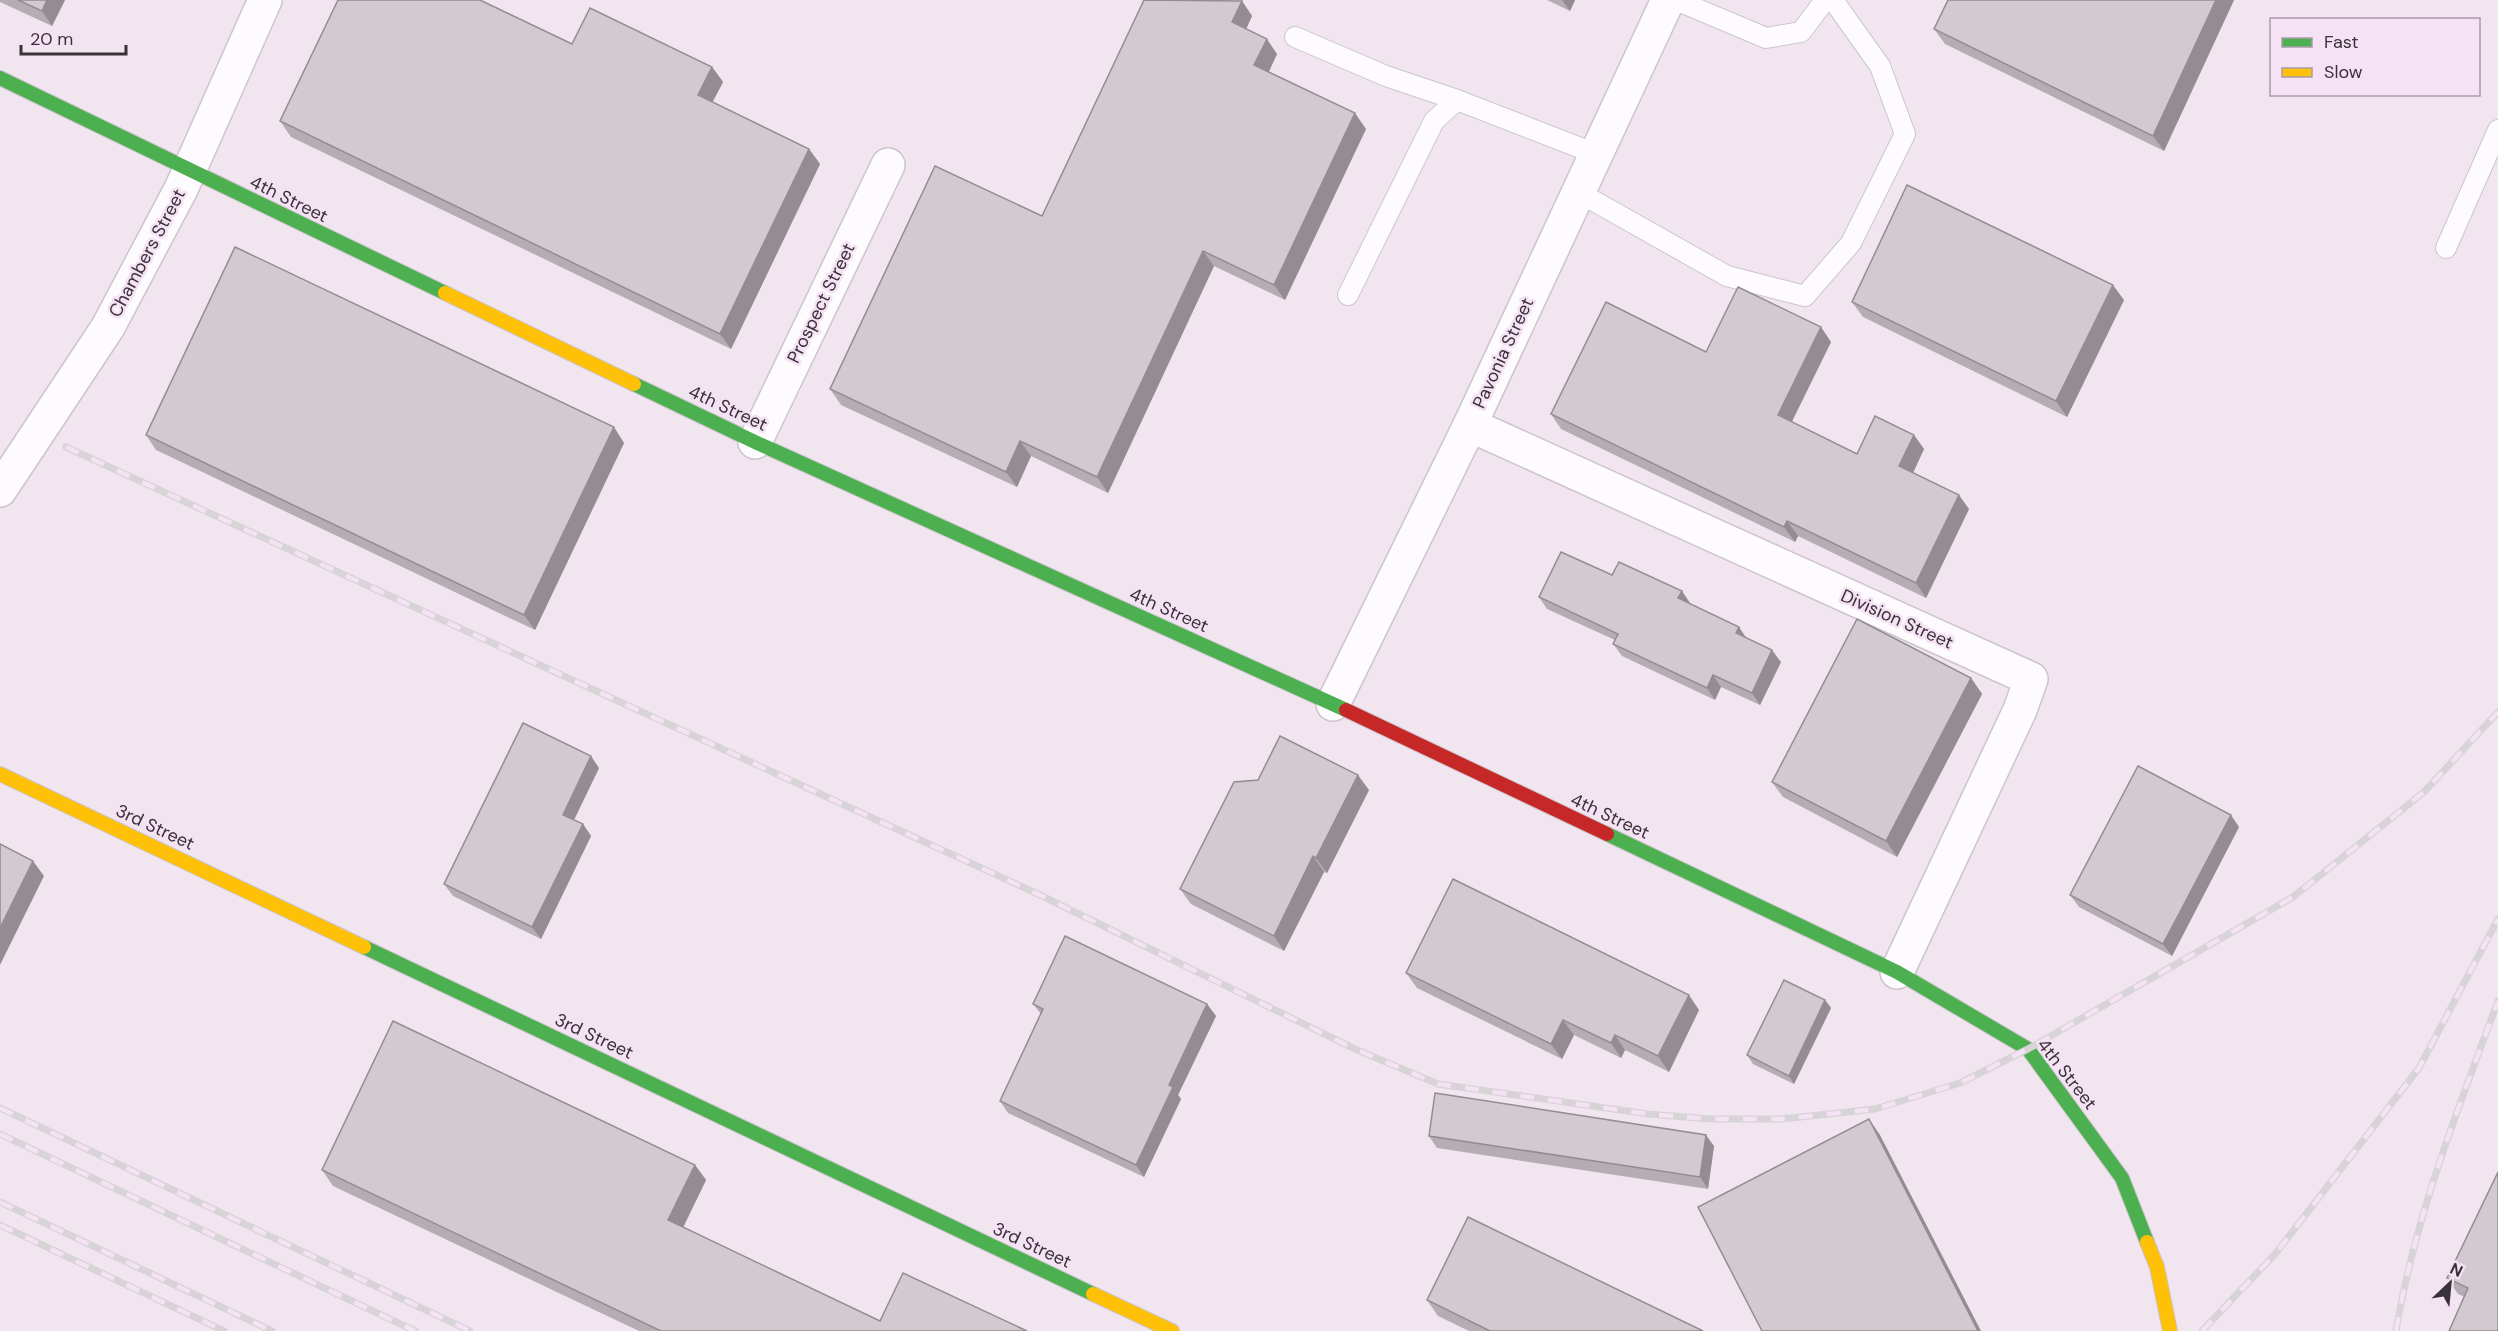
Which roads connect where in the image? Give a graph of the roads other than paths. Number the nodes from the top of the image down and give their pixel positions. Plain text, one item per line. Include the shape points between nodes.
1 (265, 0) edge
2 (1668, 0) edge
3 (1676, 0) edge
4 (1825, 0) edge
5 (1833, 0) edge
6 (1295, 37) dead end
7 (0, 78) edge
8 (1457, 100) junction
9 (2498, 130) edge
10 (1596, 154) junction
11 (888, 165) dead end
12 (190, 170) junction
13 (1578, 192) junction
14 (2446, 248) dead end
15 (1348, 296) dead end
16 (1470, 425) junction
17 (755, 442) junction
18 (0, 490) edge
19 (1333, 704) junction
20 (0, 774) edge
21 (1897, 972) junction
22 (1172, 1331) edge
23 (2170, 1331) edge

1 - 12 street, Chambers Street
2 - 10 street, Pavonia Street
3 - 4 lane via 1766,38 1802,32
5 - 13 lane via 1880,66 1905,134 1851,243 1805,296 1727,276
6 - 8 lane via 1386,76
7 - 12 main road, 4th Street
8 - 10 lane
8 - 15 lane via 1434,121
9 - 14 lane
10 - 13 street, Pavonia Street
11 - 17 street, Prospect Street
12 - 17 main road, 4th Street
12 - 18 street, Chambers Street via 108,327
13 - 16 street, Pavonia Street
16 - 19 street, Pavonia Street
16 - 21 street, Division Street via 2031,679
17 - 19 main road, 4th Street
19 - 21 main road, 4th Street
20 - 22 main road, 3rd Street
21 - 23 main road, 4th Street via 2028,1049 2122,1178 2157,1267

